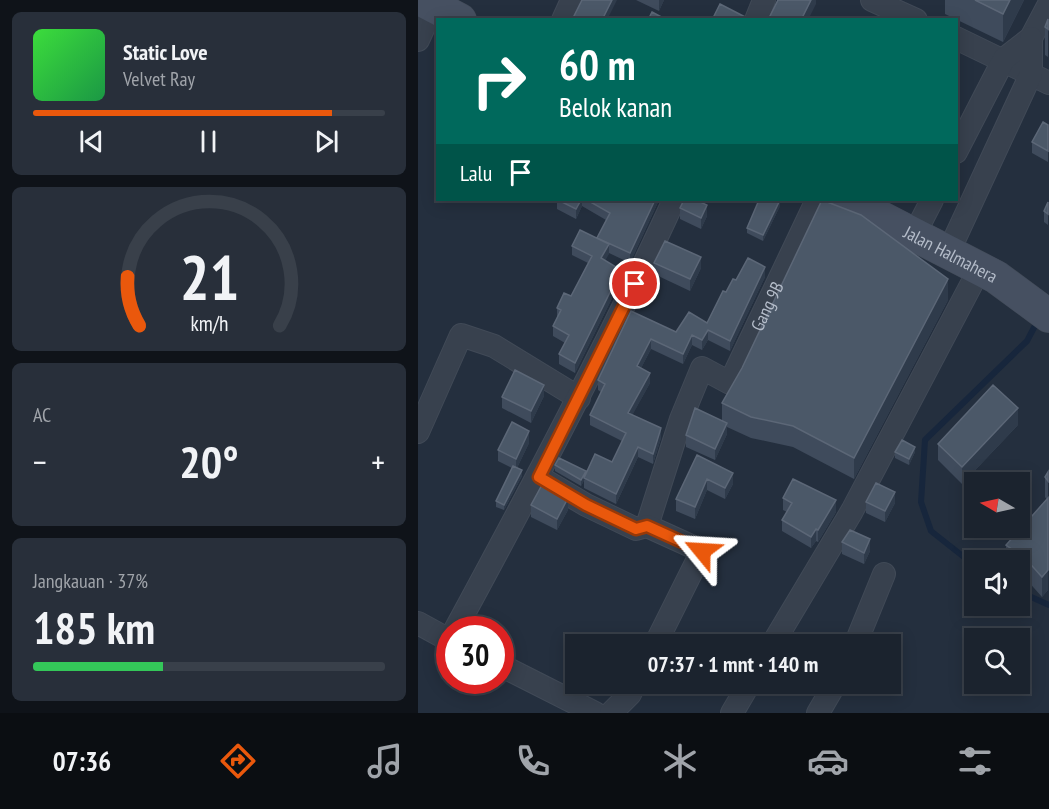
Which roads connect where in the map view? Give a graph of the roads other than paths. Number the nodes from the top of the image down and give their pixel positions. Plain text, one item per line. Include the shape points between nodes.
1 (572, 0) edge
2 (764, 0) edge
3 (872, 0) edge
4 (1048, 4) edge
5 (432, 5) edge
6 (564, 18) edge
7 (757, 18) edge
8 (912, 18) edge
9 (1031, 38) junction
10 (958, 39) edge
11 (418, 40) edge
12 (1004, 59) junction
13 (1039, 78) edge
14 (969, 128) junction
15 (998, 144) junction
16 (958, 148) edge
17 (674, 201) edge
18 (817, 201) edge
19 (849, 201) edge
20 (931, 201) edge
21 (914, 235) junction
22 (948, 253) junction
23 (980, 268) junction
24 (1044, 312) edge
25 (578, 398) junction
26 (418, 432) edge
27 (539, 477) junction
28 (647, 526) junction
29 (884, 574) dead end
30 (463, 616) edge
31 (418, 622) edge
32 (436, 632) edge
33 (660, 634) edge
34 (779, 634) edge
35 (859, 634) edge
36 (514, 672) edge
37 (630, 694) edge
38 (743, 694) edge
39 (829, 694) edge
40 (595, 713) edge
41 (611, 713) edge
42 (732, 713) edge
43 (818, 713) edge

1 - 6 street
2 - 7 street
3 - 8 street
4 - 9 street
5 - 11 street
9 - 12 street
9 - 13 street
10 - 12 street
12 - 13 street
12 - 14 street
13 - 15 street
14 - 15 street
14 - 16 street
15 - 22 street
17 - 25 street
18 - 28 street, Gang 9B via 730,383 702,368 681,418
19 - 21 street, Jalan Halmahera
20 - 21 street
21 - 22 street, Jalan Halmahera
22 - 23 street, Jalan Halmahera
23 - 24 street, Jalan Halmahera
23 - 34 street via 852,511
25 - 26 street via 494,346 461,335
25 - 27 street
27 - 28 street via 636,529
27 - 30 street
28 - 33 street via 702,551
29 - 35 street
31 - 32 street
36 - 40 street
37 - 41 street
38 - 42 street
39 - 43 street

